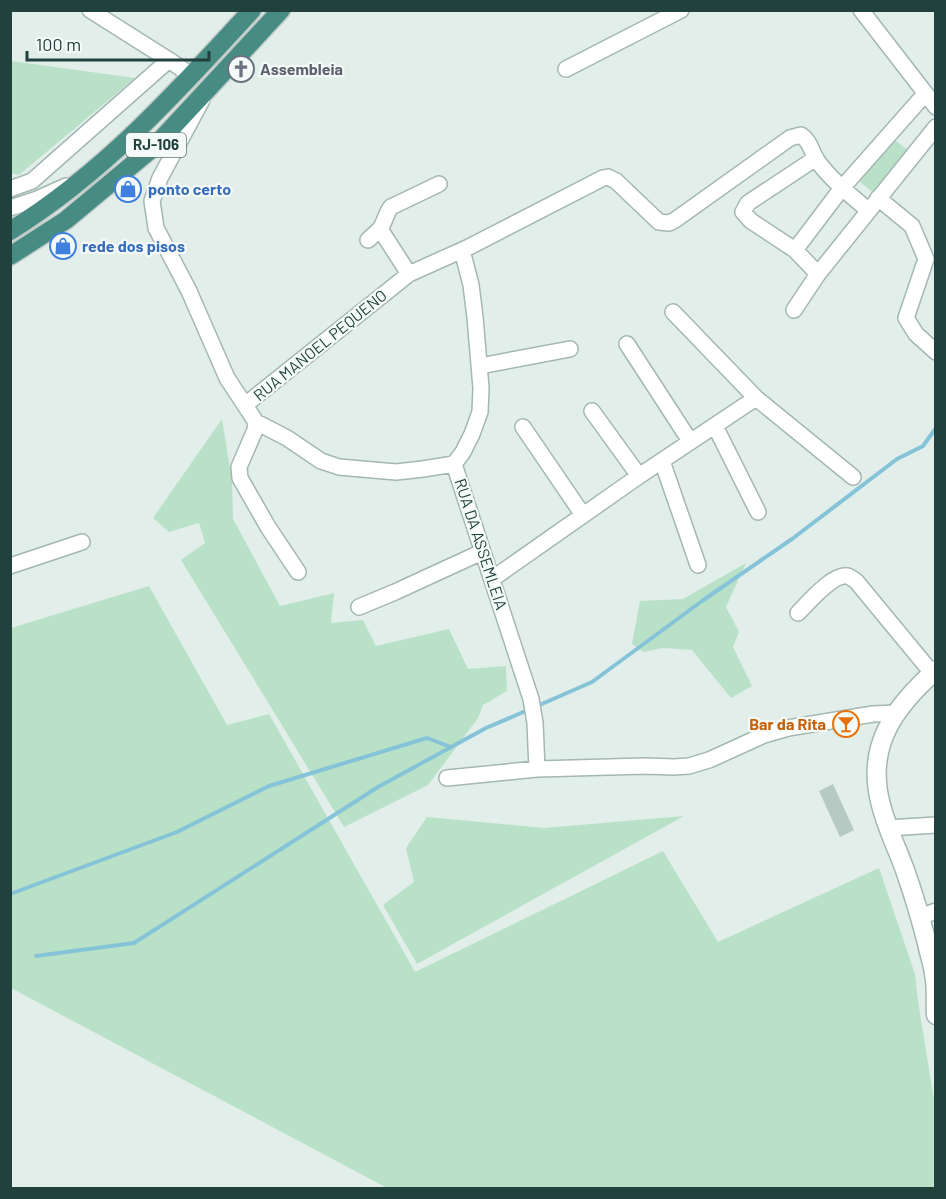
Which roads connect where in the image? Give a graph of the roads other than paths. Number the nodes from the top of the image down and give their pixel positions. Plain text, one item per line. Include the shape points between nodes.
1 (90, 10) edge
2 (252, 10) edge
3 (281, 10) edge
4 (681, 10) edge
5 (861, 10) edge
6 (169, 60) junction
7 (566, 69) dead end
8 (192, 76) junction
9 (206, 92) junction
10 (925, 94) junction
11 (936, 107) edge
12 (936, 127) edge
13 (816, 158) junction
14 (84, 177) junction
15 (439, 184) dead end
16 (842, 188) junction
17 (10, 189) edge
18 (10, 195) edge
19 (38, 199) junction
20 (873, 204) junction
21 (10, 208) edge
22 (380, 229) junction
23 (10, 231) edge
24 (368, 240) dead end
25 (462, 250) junction
26 (795, 250) junction
27 (10, 256) edge
28 (409, 273) junction
29 (818, 274) junction
30 (794, 310) dead end
31 (673, 312) dead end
32 (627, 344) dead end
33 (570, 349) dead end
34 (936, 352) edge
35 (480, 366) junction
36 (756, 398) junction
37 (245, 405) junction
38 (592, 411) dead end
39 (256, 422) junction
40 (715, 426) junction
41 (523, 427) dead end
42 (690, 441) junction
43 (662, 461) junction
44 (454, 464) junction
45 (639, 476) junction
46 (853, 477) dead end
47 (758, 512) dead end
48 (583, 514) junction
49 (82, 542) dead end
50 (483, 552) junction
51 (698, 565) dead end
52 (10, 566) edge
53 (298, 572) dead end
54 (492, 579) junction
55 (359, 607) dead end
56 (798, 613) dead end
57 (934, 672) edge
58 (896, 713) junction
59 (537, 769) junction
60 (447, 778) dead end
61 (936, 825) edge
62 (888, 828) junction
63 (928, 914) edge
64 (935, 976) edge
65 (936, 1015) edge

1 - 6 street
2 - 8 highway, RJ-106
3 - 9 highway, RJ-106
4 - 7 street
5 - 10 street
6 - 8 street
6 - 17 street via 32,181
8 - 14 highway, RJ-106 via 139,130
9 - 27 highway, RJ-106 via 155,146 112,183 66,220
9 - 37 street, RUA MANOEL PEQUENO via 154,190 153,210 156,228 227,378
10 - 11 street
10 - 16 street
12 - 20 street
13 - 16 street
13 - 25 street, RUA MANOEL PEQUENO via 805,138 790,138 669,223 659,222 616,181 603,178
13 - 26 street via 748,203 743,212
14 - 19 street
14 - 23 highway, RJ-106
15 - 22 street via 391,207
16 - 20 street
16 - 26 street
18 - 19 street
19 - 21 street
20 - 29 street
20 - 34 street via 912,226 926,260 906,318 916,334
22 - 24 street
22 - 28 street
25 - 28 street, RUA MANOEL PEQUENO
25 - 35 street, RUA DA ASSEMLEIA via 471,285
26 - 29 street
28 - 37 street, RUA MANOEL PEQUENO
29 - 30 street
31 - 36 street
32 - 42 street
33 - 35 street
35 - 44 street, RUA DA ASSEMLEIA via 480,412
36 - 40 street
36 - 46 street
37 - 39 street
38 - 45 street
39 - 44 street via 321,461 339,467 396,472
39 - 53 street via 239,467 240,478
40 - 42 street
40 - 47 street
41 - 48 street
42 - 43 street
43 - 45 street
43 - 51 street
44 - 50 street, RUA DA ASSEMLEIA
45 - 48 street
48 - 54 street
49 - 52 street
50 - 54 street, RUA DA ASSEMLEIA
50 - 55 street
54 - 59 street, RUA DA ASSEMLEIA via 531,699
56 - 57 street via 831,581 848,576
57 - 58 street
58 - 59 street via 764,735 689,766
58 - 62 street via 876,763 878,791
59 - 60 street
61 - 62 street
62 - 63 street
63 - 64 street
64 - 65 street

